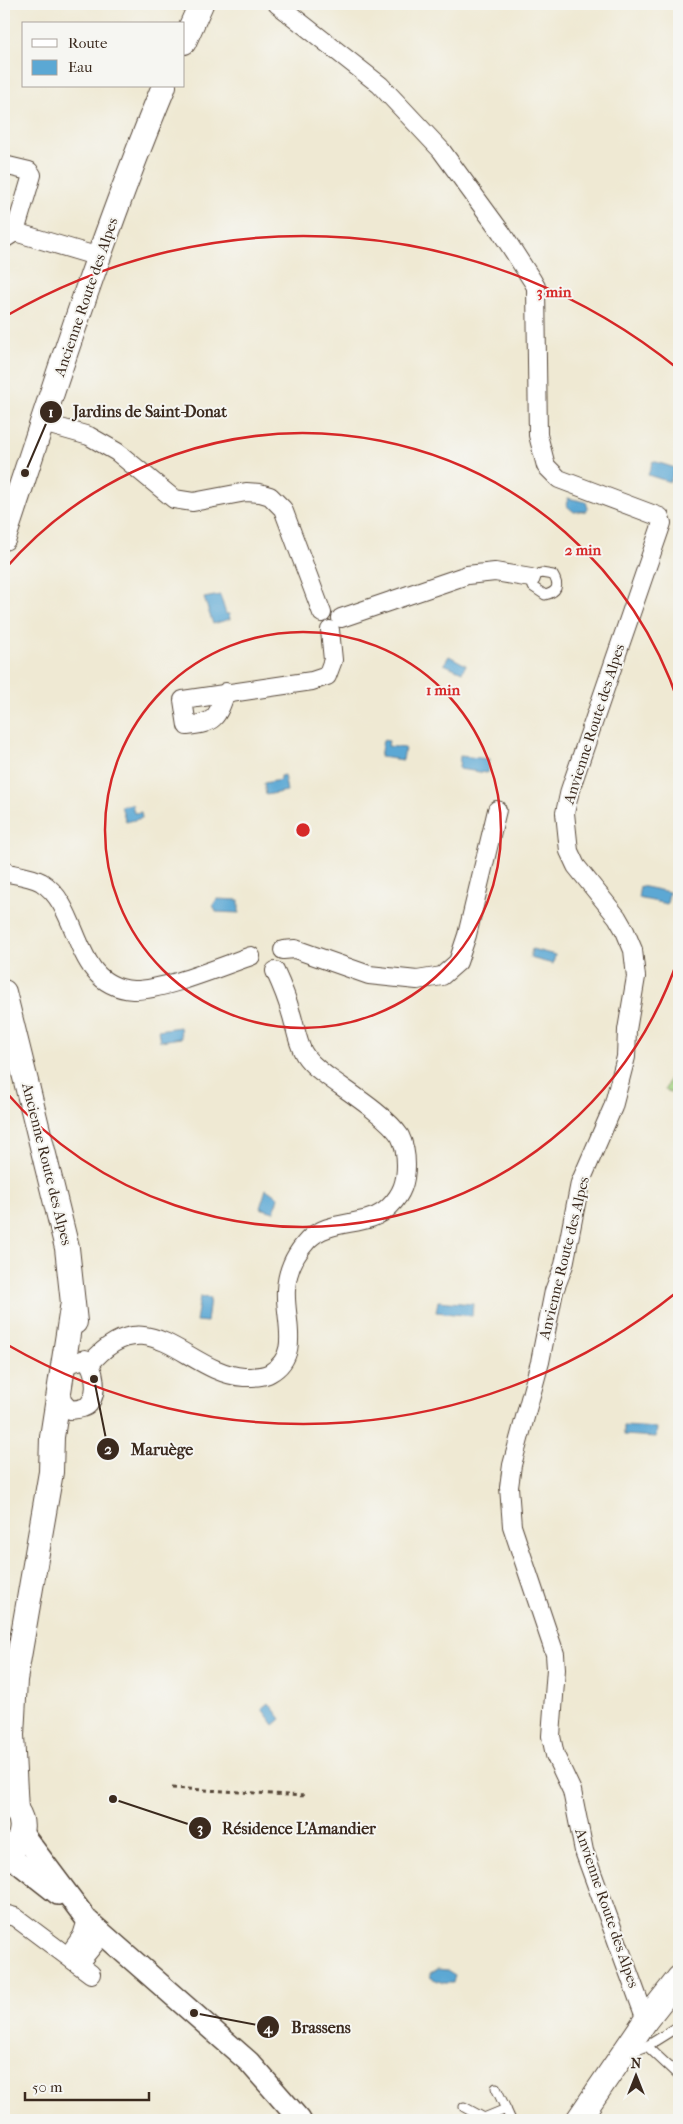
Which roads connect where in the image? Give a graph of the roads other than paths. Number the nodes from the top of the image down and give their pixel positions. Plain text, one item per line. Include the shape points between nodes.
1 (202, 4) edge
2 (276, 4) edge
3 (185, 40) edge
4 (163, 88) edge
5 (4, 165) edge
6 (9, 236) edge
7 (99, 257) junction
8 (43, 423) junction
9 (4, 538) edge
10 (531, 578) dead end
11 (335, 624) junction
12 (226, 692) dead end
13 (496, 810) dead end
14 (4, 869) edge
15 (283, 950) dead end
16 (251, 956) dead end
17 (275, 970) dead end
18 (4, 992) edge
19 (78, 1363) junction
20 (64, 1404) junction
21 (12, 1735) junction
22 (4, 1771) edge
23 (14, 1814) edge
24 (6, 1855) edge
25 (4, 1914) edge
26 (83, 1914) junction
27 (103, 1934) junction
28 (79, 1965) junction
29 (679, 1978) edge
30 (646, 2020) junction
31 (679, 2026) edge
32 (647, 2046) junction
33 (621, 2056) junction
34 (679, 2076) edge
35 (496, 2088) dead end
36 (464, 2107) dead end
37 (506, 2109) junction
38 (300, 2120) edge
39 (511, 2120) edge
40 (578, 2120) edge

1 - 3 main road
2 - 30 street, Anvienne Route des Alpes via 380,85 427,135 501,232 532,280 536,287 538,435 546,466 559,478 660,517 662,523 570,790 565,813 569,851 576,866 625,931 634,955 636,977 626,1057 613,1108 580,1183 564,1265 554,1291 540,1362 508,1487 512,1526 555,1654 551,1736 555,1755 572,1791 584,1851
4 - 7 main road, Ancienne Route des Alpes
5 - 6 street via 29,171 32,175
6 - 7 street
7 - 8 main road, Ancienne Route des Alpes
8 - 9 main road, Ancienne Route des Alpes
8 - 11 street via 90,436 174,499 193,502 246,492 270,496 283,509 322,613 331,609 337,612
10 - 11 street via 495,572 467,574
11 - 12 street via 333,660 327,676 312,681
13 - 15 street via 467,935 458,962 442,976 416,980 369,975 295,949
14 - 16 street via 8,873 40,881 52,892 93,971 120,987 134,990 154,986
17 - 19 street via 304,1053 316,1067 377,1114 399,1136 406,1151 402,1193 389,1208 369,1219 334,1226 313,1235 298,1251 288,1273 286,1292 289,1352 270,1373 254,1378 234,1376 178,1346 147,1336 124,1337
18 - 19 main road, Ancienne Route des Alpes via 68,1248
19 - 20 main road, Ancienne Route des Alpes
19 - 20 street via 93,1368 93,1396 88,1405
20 - 21 main road, Ancienne Route des Alpes via 15,1680
21 - 22 main road, Ancienne Route des Alpes
21 - 23 main road, Ancienne Route des Alpes
23 - 24 main road via 17,1844
23 - 26 street
24 - 26 street
25 - 28 street via 15,1917
26 - 27 street
26 - 28 street
27 - 28 street
27 - 38 street via 249,2062
29 - 30 main road
30 - 33 main road
31 - 32 lane
32 - 33 lane
32 - 34 lane
33 - 40 main road
35 - 37 lane
36 - 37 lane via 484,2118
37 - 39 lane

